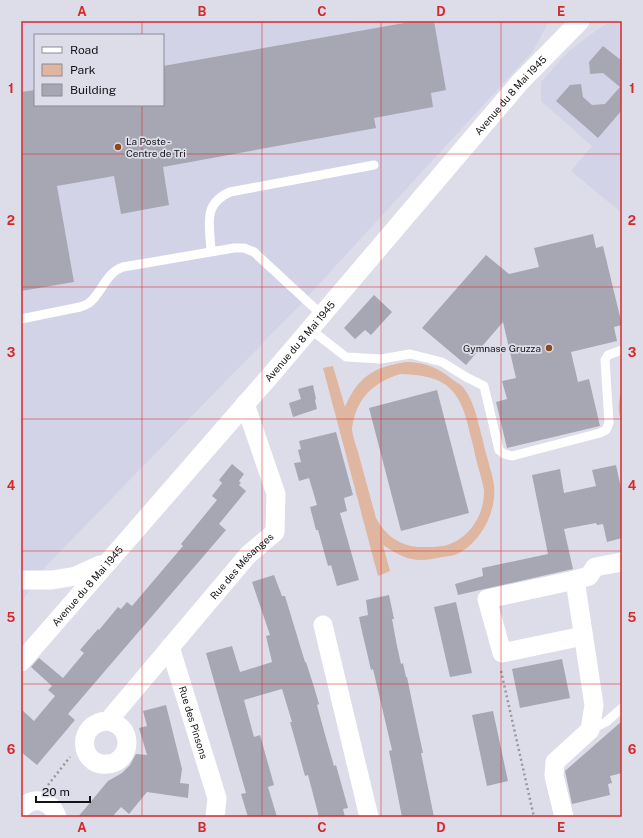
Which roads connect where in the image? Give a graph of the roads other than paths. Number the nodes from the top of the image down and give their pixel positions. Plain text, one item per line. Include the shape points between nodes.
1 (580, 21) edge
2 (374, 165) dead end
3 (211, 251) junction
4 (21, 319) edge
5 (316, 322) junction
6 (622, 350) edge
7 (245, 404) junction
8 (108, 560) junction
9 (622, 562) edge
10 (21, 580) edge
11 (576, 580) junction
12 (323, 625) dead end
13 (583, 636) junction
14 (170, 647) junction
15 (21, 662) edge
16 (622, 708) edge
17 (108, 721) junction
18 (590, 730) junction
19 (217, 798) junction
20 (28, 805) edge
21 (57, 817) edge
22 (216, 817) edge
23 (222, 817) edge
24 (369, 817) edge
25 (564, 817) edge

1 - 5 street, Avenue du 8 Mai 1945 via 516,87
2 - 3 lane via 230,192 220,197 210,212
3 - 4 lane via 123,267 110,275 89,303
3 - 5 lane via 244,248 254,252
5 - 6 lane via 346,357 381,359 410,354 442,362 484,386 499,450 512,456 606,430 609,423 605,360 608,355
5 - 7 street, Avenue du 8 Mai 1945
7 - 8 street, Avenue du 8 Mai 1945
7 - 14 street, Rue des Mésanges via 276,494 275,532 248,555
8 - 10 street via 76,576 52,580
8 - 15 street, Avenue du 8 Mai 1945
9 - 11 street via 595,567 589,576
11 - 13 street
11 - 13 street via 487,599 502,653
12 - 24 street
13 - 18 street via 594,705
14 - 17 street, Rue des Mésanges
14 - 19 street, Rue des Pinsons
16 - 18 lane via 606,722
17 - 17 street via 91,727 84,740 86,751 93,761 104,764 112,764 119,760 127,747 127,738 122,729
18 - 25 street via 555,762 554,776
19 - 22 street, Rue des Pinsons
19 - 23 street, Rue des Pinsons
20 - 21 street via 40,801 54,810

